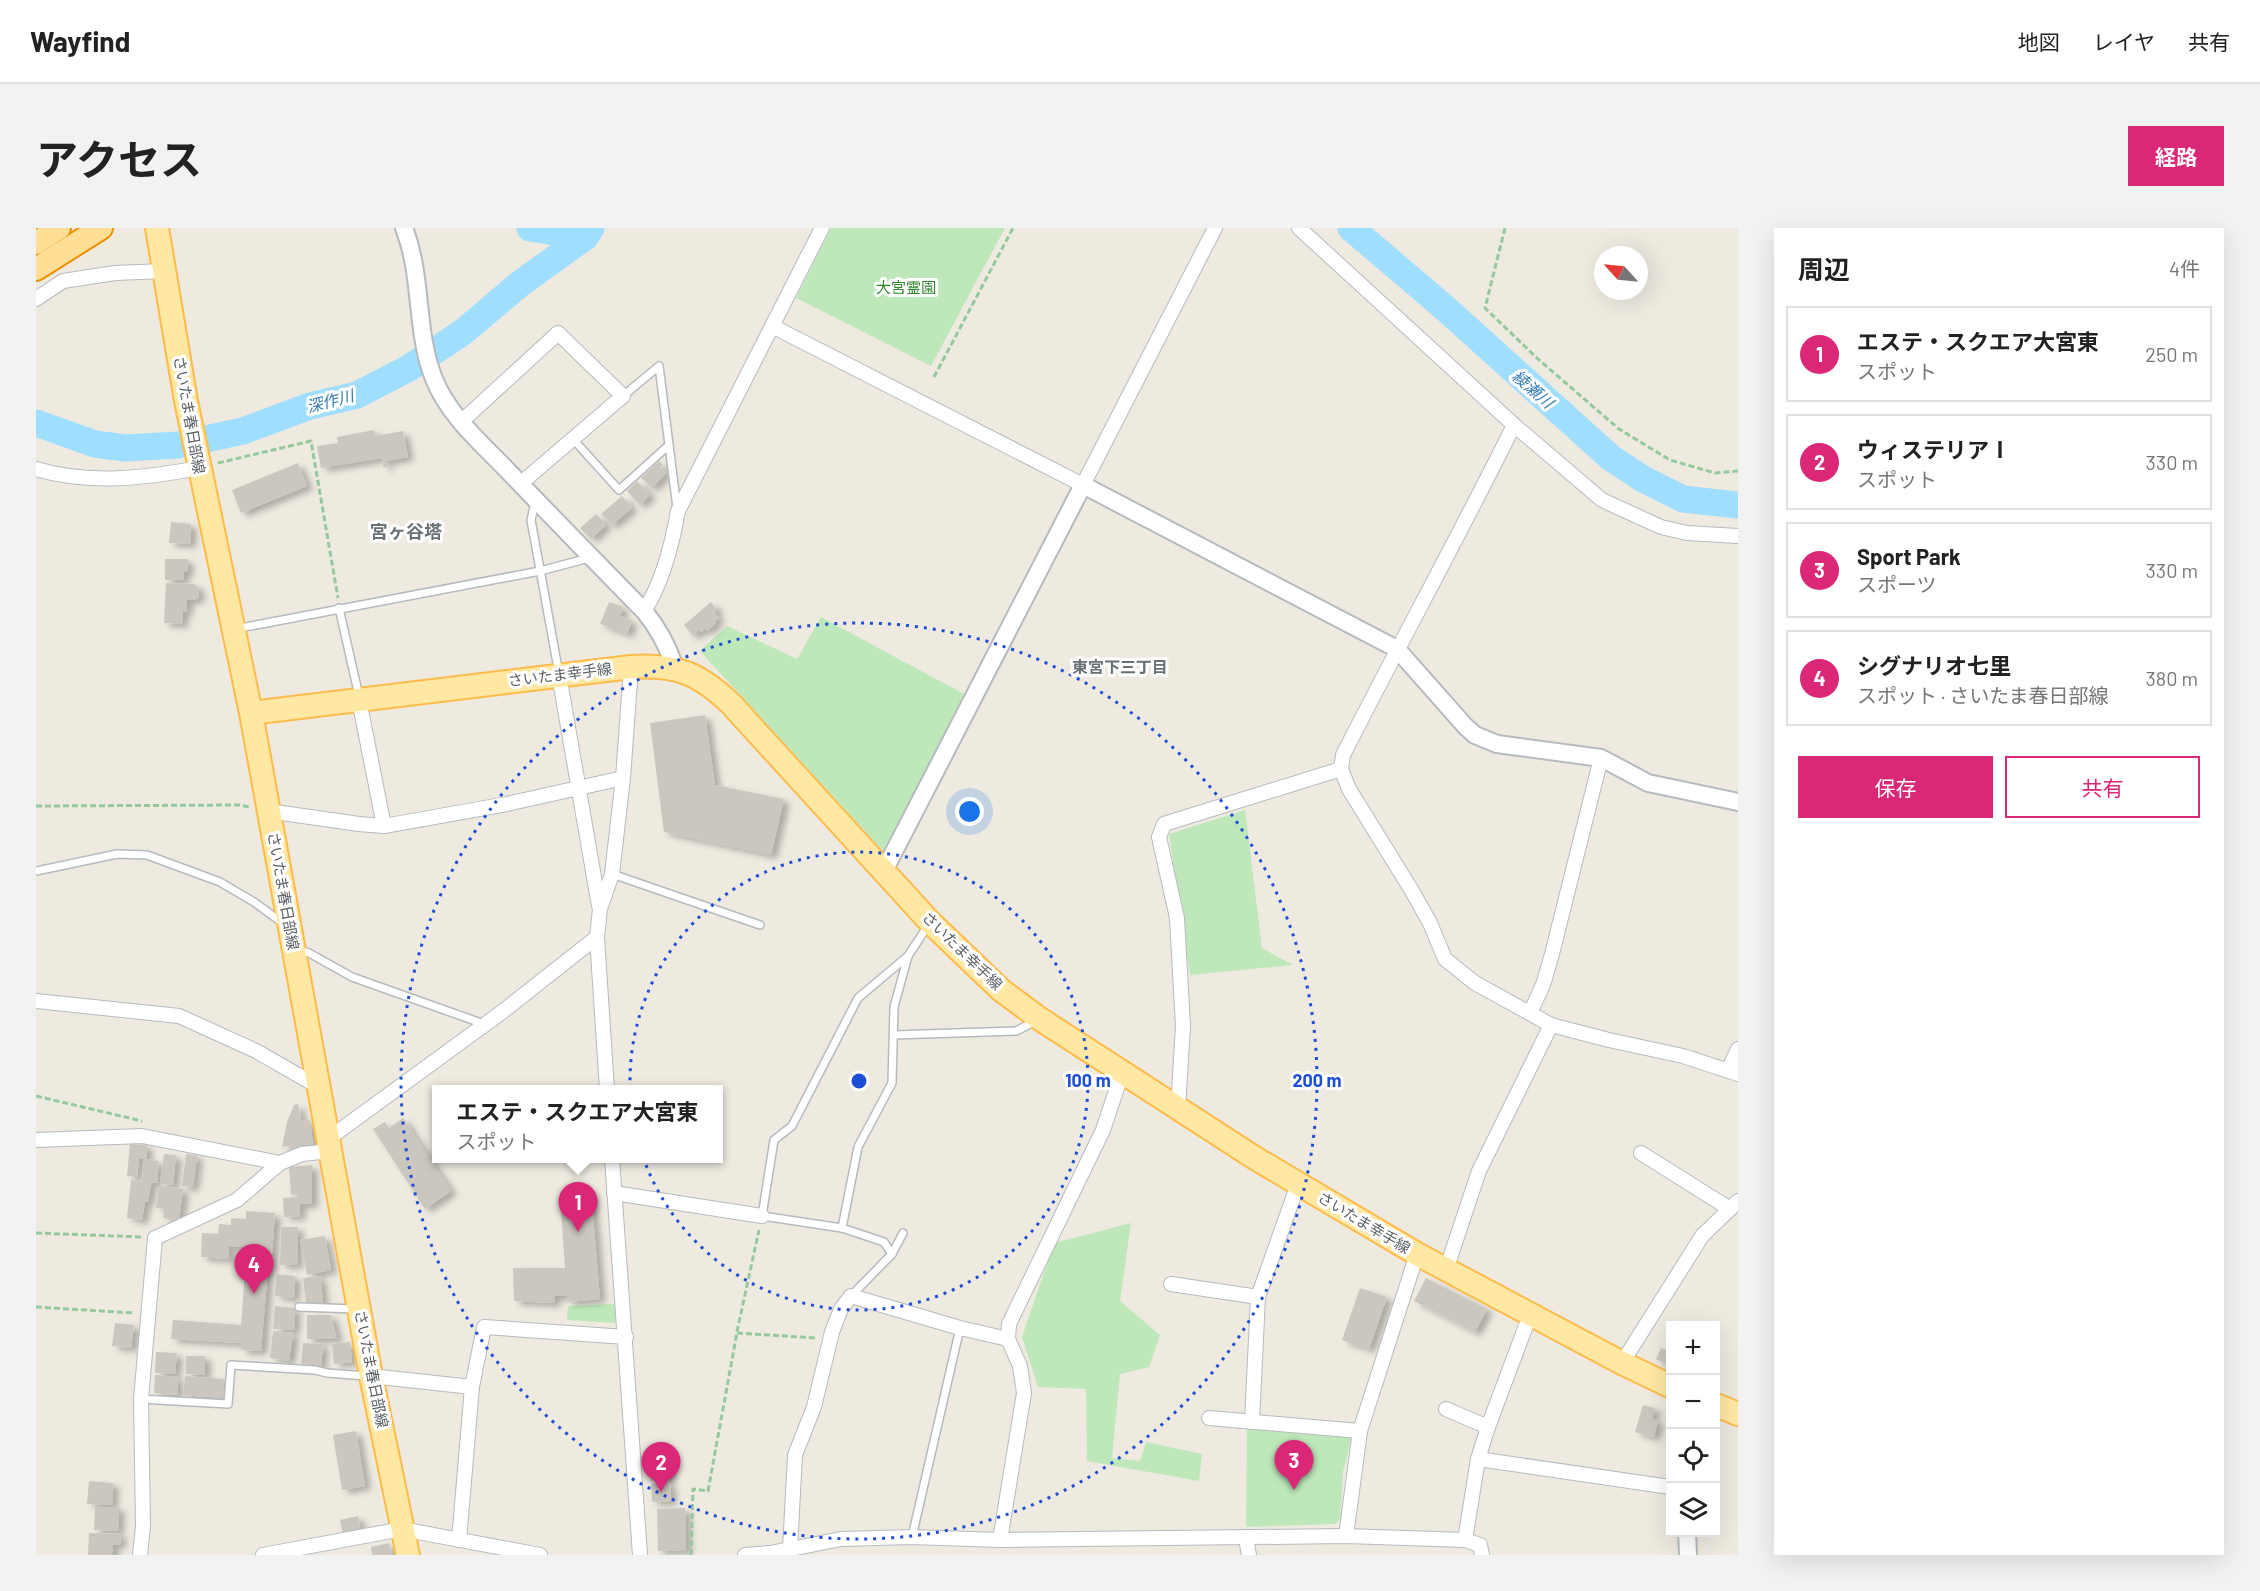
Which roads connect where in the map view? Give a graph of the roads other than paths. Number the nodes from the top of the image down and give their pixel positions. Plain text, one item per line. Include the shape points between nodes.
1 (59, 228) edge
2 (101, 228) edge
3 (157, 228) edge
4 (404, 228) edge
5 (822, 228) edge
6 (1215, 228) edge
7 (1299, 228) edge
8 (36, 243) edge
9 (36, 269) edge
10 (164, 271) junction
11 (36, 299) edge
12 (772, 326) junction
13 (623, 396) junction
14 (461, 422) junction
15 (1514, 424) junction
16 (572, 438) junction
17 (669, 445) junction
18 (198, 464) junction
19 (36, 470) edge
20 (520, 484) junction
21 (1083, 485) junction
22 (535, 499) junction
23 (678, 511) junction
24 (1738, 536) edge
25 (592, 558) junction
26 (540, 571) junction
27 (339, 608) junction
28 (644, 611) junction
29 (234, 629) junction
30 (1397, 649) junction
31 (631, 667) junction
32 (675, 668) junction
33 (559, 675) junction
34 (359, 700) junction
35 (251, 713) junction
36 (1601, 758) junction
37 (1341, 769) junction
38 (622, 778) junction
39 (579, 786) junction
40 (1738, 802) edge
41 (268, 811) junction
42 (384, 826) junction
43 (36, 871) edge
44 (884, 871) junction
45 (612, 874) junction
46 (600, 909) junction
47 (930, 922) junction
48 (760, 925) dead end
49 (288, 927) junction
50 (597, 937) junction
51 (293, 950) junction
52 (908, 956) junction
53 (36, 1001) edge
54 (1530, 1013) junction
55 (1040, 1019) junction
56 (484, 1024) junction
57 (1551, 1024) junction
58 (894, 1035) junction
59 (1738, 1049) edge
60 (1122, 1073) junction
61 (1733, 1073) edge
62 (317, 1082) junction
63 (607, 1085) edge
64 (1178, 1108) junction
65 (36, 1140) edge
66 (329, 1145) junction
67 (1641, 1153) dead end
68 (280, 1163) junction
69 (612, 1163) edge
70 (1298, 1184) junction
71 (614, 1193) junction
72 (1734, 1205) edge
73 (762, 1216) junction
74 (842, 1228) junction
75 (903, 1233) dead end
76 (892, 1254) junction
77 (1417, 1254) junction
78 (1446, 1270) junction
79 (1171, 1284) dead end
80 (851, 1296) junction
81 (1258, 1297) junction
82 (299, 1307) dead end
83 (359, 1310) junction
84 (1530, 1315) junction
85 (960, 1328) junction
86 (626, 1337) junction
87 (1008, 1339) junction
88 (1622, 1363) junction
89 (372, 1376) junction
90 (1666, 1384) edge
91 (472, 1387) junction
92 (141, 1399) junction
93 (1720, 1407) edge
94 (1446, 1409) dead end
95 (1738, 1414) edge
96 (1209, 1418) dead end
97 (1252, 1422) junction
98 (1488, 1427) junction
99 (1360, 1431) junction
100 (1478, 1459) junction
101 (1666, 1486) edge
102 (402, 1529) junction
103 (1346, 1536) junction
104 (912, 1537) junction
105 (1687, 1537) edge
106 (1246, 1538) junction
107 (459, 1540) junction
108 (1000, 1540) junction
109 (1465, 1540) junction
110 (790, 1549) junction
111 (140, 1555) edge
112 (263, 1555) edge
113 (408, 1555) edge
114 (540, 1555) edge
115 (640, 1555) edge
116 (745, 1555) edge
117 (1249, 1555) edge
118 (1482, 1555) edge
119 (1688, 1555) edge

1 - 8 highway
2 - 9 highway
3 - 10 main road, さいたま春日部線
4 - 14 street via 433,377
5 - 12 street
6 - 21 street
7 - 15 street
10 - 11 street via 63,281
10 - 18 main road, さいたま春日部線
12 - 21 street
12 - 23 street
13 - 14 street via 558,333
13 - 16 street
13 - 17 lane via 659,366
14 - 20 street
15 - 24 street via 1602,500 1661,527
15 - 30 street
16 - 17 lane via 620,490
16 - 20 street
17 - 23 lane
18 - 19 street via 142,476 104,479
18 - 29 main road, さいたま春日部線
20 - 22 street
21 - 30 street
21 - 44 street
22 - 25 street
22 - 26 lane via 531,520
23 - 28 street via 666,564
25 - 26 lane
25 - 28 street
26 - 27 lane
26 - 33 lane
27 - 29 lane
27 - 34 lane
28 - 32 street via 662,635
29 - 35 main road, さいたま春日部線
30 - 36 street via 1475,735 1497,744
30 - 37 street via 1343,755
31 - 32 main road, さいたま幸手線
31 - 33 main road, さいたま幸手線
31 - 38 street
32 - 44 main road, さいたま幸手線 via 705,682 731,704
33 - 34 main road, さいたま幸手線
33 - 39 street
34 - 35 main road, さいたま幸手線
34 - 42 street
35 - 41 main road, さいたま春日部線
36 - 40 street via 1648,783
36 - 54 street via 1552,954
37 - 54 street via 1349,789 1430,923 1445,959 1475,983
37 - 64 street via 1164,824 1159,837 1178,918 1183,1026
38 - 39 street
38 - 45 street
39 - 42 street via 507,804
39 - 46 street
41 - 42 street
41 - 49 main road, さいたま春日部線
43 - 49 lane via 117,854 147,855 220,882
44 - 47 main road, さいたま幸手線
45 - 46 street
45 - 48 lane
46 - 50 street
47 - 52 lane
47 - 55 main road, さいたま幸手線 via 1001,990
49 - 51 main road, さいたま春日部線
50 - 56 street
50 - 63 street
51 - 56 lane via 309,953 352,977
51 - 62 main road, さいたま春日部線
52 - 58 lane via 894,1007
52 - 73 lane via 858,998 792,1126 774,1140
53 - 62 street via 179,1016 256,1051 312,1083
54 - 57 street
55 - 58 lane via 1016,1031
55 - 60 main road, さいたま幸手線
56 - 66 street
57 - 61 street via 1683,1056
57 - 78 street via 1479,1171
58 - 74 lane via 892,1083 858,1147
59 - 61 street
60 - 64 main road, さいたま幸手線
60 - 87 street via 1103,1130 1009,1324
62 - 66 main road, さいたま春日部線
64 - 70 main road, さいたま幸手線
65 - 68 street via 142,1136
66 - 68 street
66 - 83 main road, さいたま春日部線
67 - 72 street
68 - 92 street via 237,1200 155,1238
69 - 71 street
70 - 77 main road, さいたま幸手線
70 - 81 street
71 - 73 street
71 - 86 street
72 - 88 street via 1702,1236
73 - 74 lane
74 - 76 lane via 884,1242
75 - 76 lane
76 - 80 lane
77 - 78 main road, さいたま幸手線
77 - 99 street
78 - 84 main road, さいたま幸手線
79 - 81 street
80 - 85 street
80 - 110 street via 841,1309 814,1407 795,1455
81 - 97 street
82 - 83 lane
83 - 89 main road, さいたま春日部線
84 - 88 main road, さいたま幸手線
84 - 98 street
85 - 87 street
85 - 104 lane
86 - 91 street via 484,1328
86 - 115 street
87 - 108 street via 1020,1366 1024,1393
88 - 90 main road, さいたま幸手線
89 - 91 street
89 - 92 lane via 231,1365 228,1404
89 - 102 main road, さいたま春日部線
91 - 107 street
92 - 111 street
93 - 95 main road
94 - 98 street
96 - 97 street
97 - 99 street
98 - 100 street
99 - 103 street
100 - 101 street
100 - 109 street
102 - 107 street
102 - 112 street
102 - 113 main road, さいたま春日部線
103 - 106 street
103 - 109 street
104 - 108 street
104 - 110 street via 841,1539
105 - 119 street
106 - 108 street
106 - 117 street
107 - 114 street
109 - 118 street via 1480,1545
110 - 116 street

